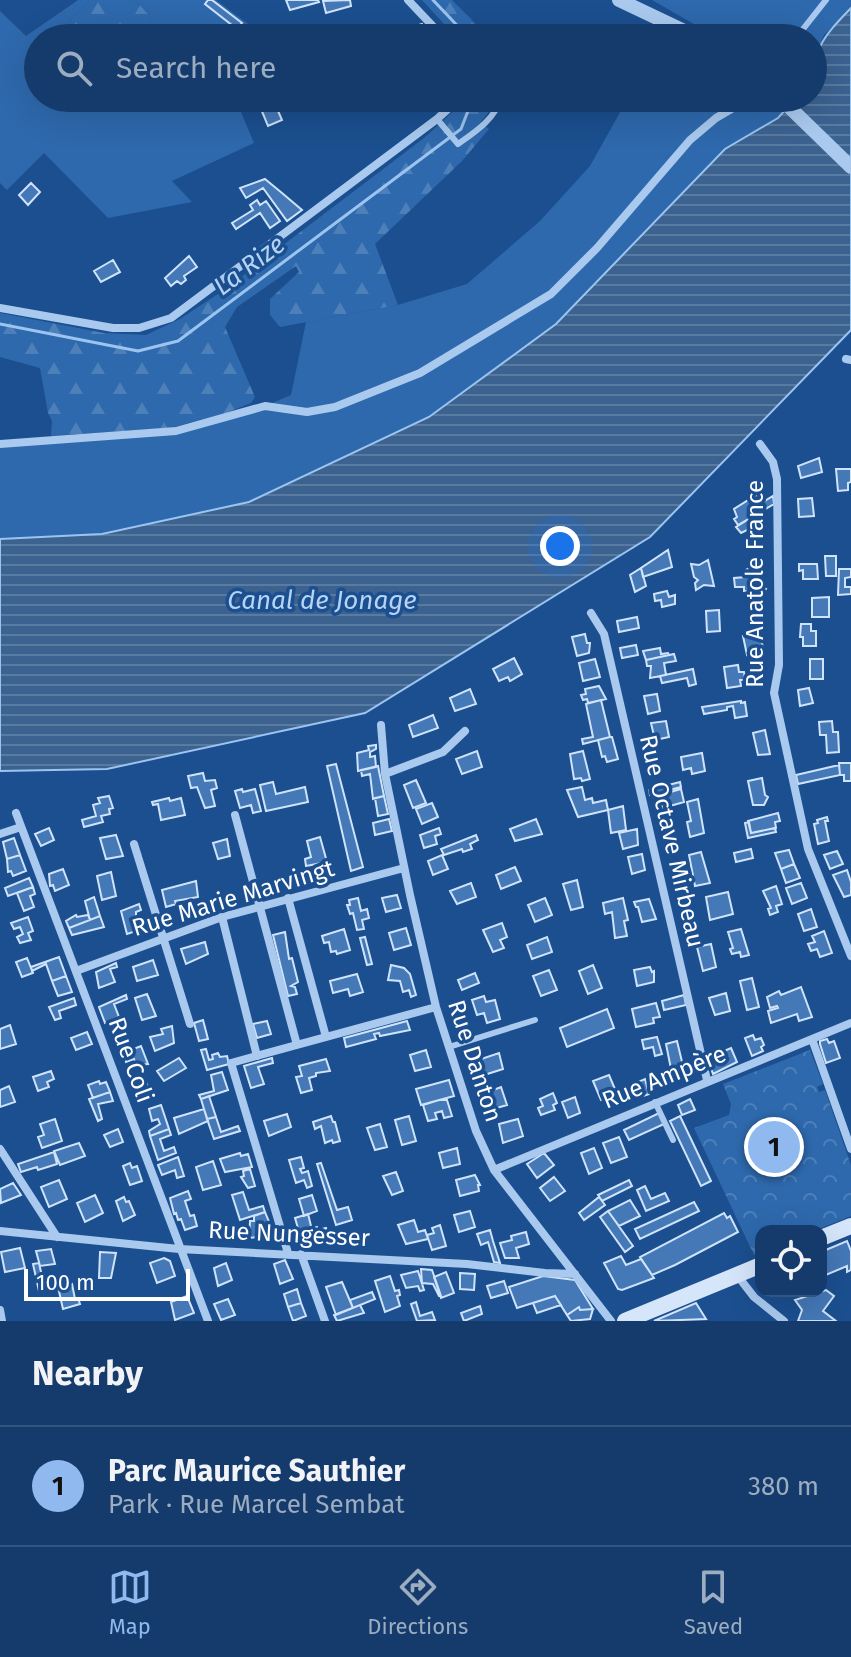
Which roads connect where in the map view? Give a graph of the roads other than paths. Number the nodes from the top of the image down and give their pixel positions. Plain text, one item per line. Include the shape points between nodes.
1 (408, 0) edge
2 (619, 0) edge
3 (826, 0) edge
4 (431, 24) edge
5 (670, 24) edge
6 (807, 24) edge
7 (446, 112) edge
8 (494, 112) edge
9 (726, 112) edge
10 (794, 112) edge
11 (440, 122) junction
12 (851, 167) edge
13 (0, 308) edge
14 (0, 444) edge
15 (760, 444) dead end
16 (591, 613) dead end
17 (381, 725) dead end
18 (465, 731) dead end
19 (385, 774) junction
20 (16, 813) dead end
21 (235, 815) dead end
22 (21, 827) junction
23 (0, 834) edge
24 (134, 844) dead end
25 (404, 868) junction
26 (288, 898) junction
27 (261, 906) junction
28 (222, 917) junction
29 (164, 939) junction
30 (851, 956) edge
31 (76, 971) junction
32 (436, 1007) junction
33 (535, 1020) dead end
34 (851, 1023) edge
35 (190, 1024) dead end
36 (326, 1037) junction
37 (812, 1039) junction
38 (297, 1045) junction
39 (449, 1047) junction
40 (257, 1056) junction
41 (707, 1080) junction
42 (655, 1102) junction
43 (673, 1140) dead end
44 (0, 1149) edge
45 (851, 1149) edge
46 (494, 1170) junction
47 (851, 1226) edge
48 (0, 1231) edge
49 (827, 1236) edge
50 (57, 1237) junction
51 (179, 1249) junction
52 (288, 1253) junction
53 (301, 1254) junction
54 (755, 1268) edge
55 (575, 1274) junction
56 (737, 1275) junction
57 (0, 1310) edge
58 (648, 1317) edge
59 (2, 1321) edge
60 (208, 1321) edge
61 (325, 1321) edge
62 (611, 1321) edge
63 (625, 1321) edge
64 (784, 1321) edge

1 - 4 street
2 - 5 street
3 - 6 lane
7 - 11 street
8 - 11 lane via 458,144
9 - 14 street via 690,140 551,294 420,373 335,407 307,412 265,406 176,431
10 - 12 street
11 - 13 street via 171,318 139,328 113,328
15 - 30 street, Rue Anatole France via 777,479 779,665 774,693 808,849
16 - 41 street, Rue Octave Mirbeau via 604,634
17 - 19 street, Rue Danton
18 - 19 street via 443,752
19 - 25 street, Rue Danton
20 - 22 street, Rue Coli
21 - 27 street
22 - 23 street
22 - 31 street, Rue Coli
24 - 29 street
25 - 26 street, Rue Marie Marvingt
25 - 32 street, Rue Danton
26 - 27 street, Rue Marie Marvingt
26 - 36 street
27 - 28 street, Rue Marie Marvingt
27 - 38 street
28 - 29 street, Rue Marie Marvingt
28 - 40 street
29 - 31 street, Rue Marie Marvingt
29 - 35 street
31 - 51 street, Rue Coli
32 - 36 street
32 - 39 street, Rue Danton
33 - 39 lane
34 - 37 street, Rue Ampère
36 - 38 street
37 - 41 street, Rue Ampère
37 - 45 street
38 - 40 street
39 - 46 street, Rue Danton
40 - 52 street via 231,1063
41 - 42 street, Rue Ampère
42 - 43 lane
42 - 46 street, Rue Ampère
44 - 50 street
46 - 55 street, Rue Danton
47 - 49 main road
48 - 50 street, Rue Nungesser
50 - 51 street, Rue Nungesser
51 - 52 street, Rue Nungesser
51 - 60 street, Rue Coli
52 - 53 street, Rue Nungesser
53 - 55 street, Rue Nungesser
53 - 61 street
54 - 56 main road
55 - 62 street, Rue Danton
56 - 58 main road
56 - 64 street
57 - 59 street
58 - 63 main road

